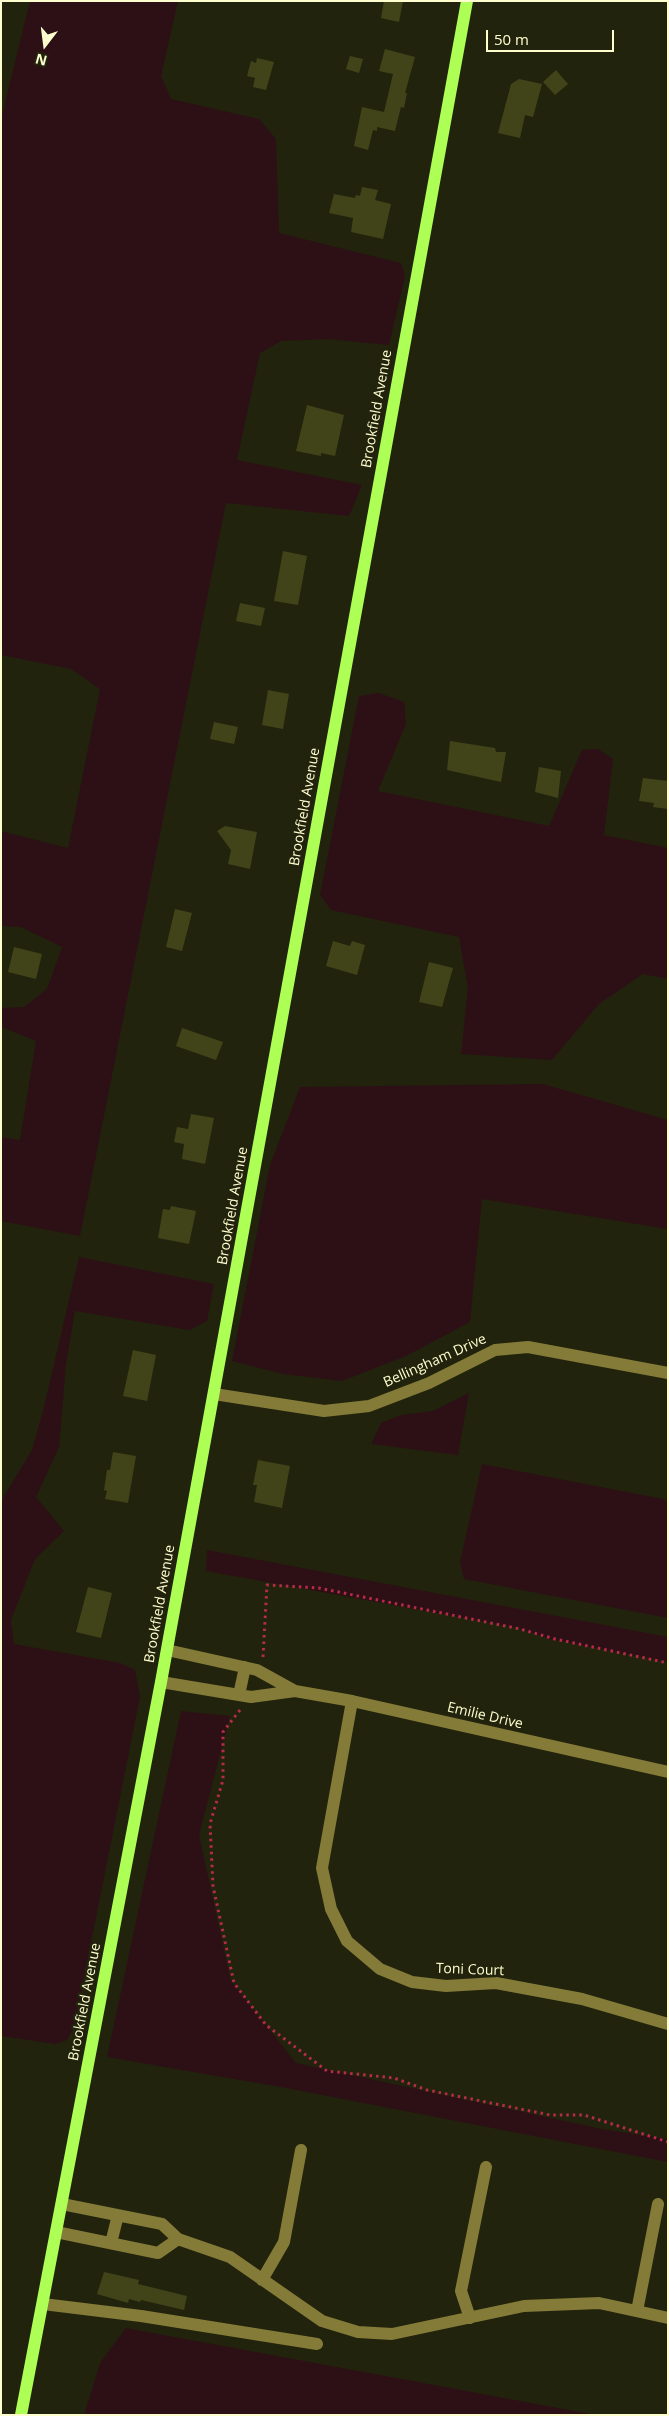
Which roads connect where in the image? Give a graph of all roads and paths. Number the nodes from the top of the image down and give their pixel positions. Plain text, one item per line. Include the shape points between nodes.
1 (467, 1) edge
2 (668, 1373) edge
3 (214, 1394) junction
4 (167, 1650) junction
5 (263, 1658) dead end
6 (668, 1663) edge
7 (245, 1667) junction
8 (161, 1682) junction
9 (295, 1691) junction
10 (239, 1695) junction
11 (352, 1701) junction
12 (240, 1709) dead end
13 (668, 1772) edge
14 (668, 2024) edge
15 (668, 2142) edge
16 (302, 2150) dead end
17 (486, 2167) dead end
18 (62, 2204) junction
19 (658, 2204) dead end
20 (118, 2215) junction
21 (56, 2232) junction
22 (178, 2239) junction
23 (111, 2244) junction
24 (262, 2280) junction
25 (43, 2304) junction
26 (638, 2311) junction
27 (470, 2318) junction
28 (668, 2318) edge
29 (317, 2344) dead end
30 (21, 2415) edge

1 - 3 main road, Brookfield Avenue
2 - 3 street, Bellingham Drive via 528,1347 495,1350 429,1383 368,1406 324,1411
3 - 4 main road, Brookfield Avenue
4 - 7 street, Emilie Drive
4 - 8 main road, Brookfield Avenue
5 - 6 path via 267,1585 318,1588
7 - 9 street, Emilie Drive
7 - 10 street
8 - 10 street, Emilie Drive
8 - 18 main road, Brookfield Avenue
9 - 10 street, Emilie Drive via 251,1697
9 - 11 street, Emilie Drive
11 - 13 street, Emilie Drive
11 - 14 street, Toni Court via 322,1868 331,1909 347,1941 380,1968 412,1982 446,1986 496,1983 582,1999
12 - 15 path via 223,1732 223,1780 210,1824 213,1886 234,1983 266,2025 328,2071 394,2078 427,2090 550,2115 584,2115
16 - 24 street via 284,2242
17 - 27 street via 461,2291
18 - 20 street
18 - 21 main road, Brookfield Avenue
19 - 26 street
20 - 22 street via 162,2224
20 - 23 street
21 - 23 street
21 - 25 main road, Brookfield Avenue
22 - 23 street via 158,2254
22 - 24 street via 230,2258
24 - 27 street via 322,2321 358,2332 392,2334
25 - 29 street
25 - 30 main road, Brookfield Avenue
26 - 27 street via 599,2303 524,2306
26 - 28 street

